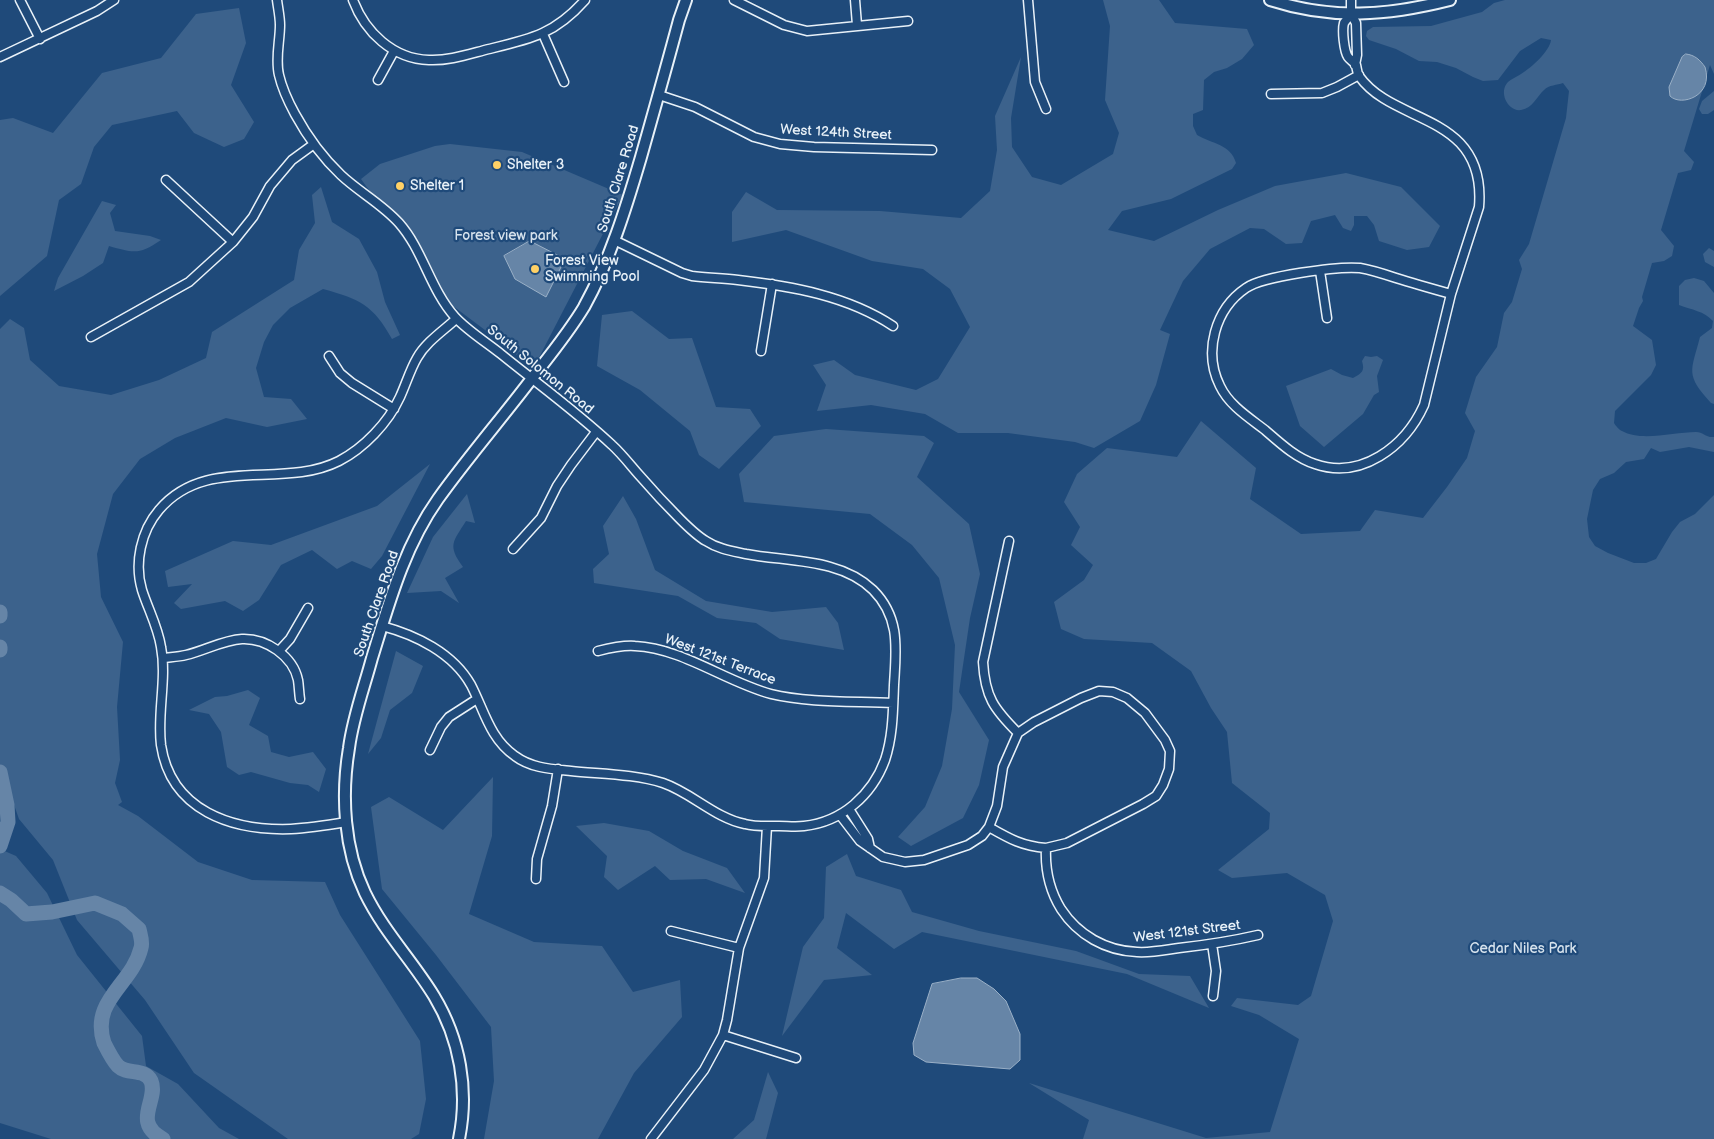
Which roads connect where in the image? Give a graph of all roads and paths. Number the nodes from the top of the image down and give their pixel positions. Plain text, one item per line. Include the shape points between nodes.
1 (20, 0) edge
2 (114, 0) edge
3 (277, 0) edge
4 (353, 0) edge
5 (585, 0) edge
6 (686, 0) edge
7 (734, 0) edge
8 (855, 0) edge
9 (1028, 0) edge
10 (1270, 0) edge
11 (1351, 0) edge
12 (1450, 0) edge
13 (1351, 14) junction
14 (908, 21) dead end
15 (857, 25) junction
16 (543, 34) junction
17 (40, 39) junction
18 (394, 51) junction
19 (0, 57) edge
20 (1355, 64) junction
21 (1359, 75) junction
22 (378, 80) dead end
23 (564, 82) dead end
24 (1271, 94) dead end
25 (659, 95) junction
26 (1046, 109) dead end
27 (314, 144) junction
28 (932, 150) dead end
29 (166, 180) dead end
30 (614, 240) junction
31 (233, 242) junction
32 (1320, 271) junction
33 (772, 284) junction
34 (1451, 294) junction
35 (1327, 318) dead end
36 (456, 319) junction
37 (893, 326) dead end
38 (91, 337) dead end
39 (761, 351) dead end
40 (329, 356) dead end
41 (532, 379) junction
42 (394, 409) junction
43 (596, 432) junction
44 (1009, 542) dead end
45 (513, 549) dead end
46 (308, 608) dead end
47 (382, 626) junction
48 (279, 651) junction
49 (598, 651) dead end
50 (163, 658) junction
51 (300, 699) dead end
52 (477, 699) junction
53 (893, 703) junction
54 (1018, 733) junction
55 (430, 750) dead end
56 (558, 770) junction
57 (849, 809) junction
58 (840, 815) junction
59 (346, 822) junction
60 (768, 826) junction
61 (989, 827) junction
62 (870, 848) junction
63 (1046, 848) junction
64 (536, 879) dead end
65 (671, 931) dead end
66 (1258, 936) dead end
67 (1212, 944) junction
68 (739, 948) junction
69 (1213, 996) dead end
70 (723, 1035) junction
71 (796, 1058) dead end
72 (459, 1139) edge
73 (651, 1139) edge

1 - 17 street
2 - 17 street
3 - 27 street, South Solomon Road via 280,22 278,74 293,111
4 - 18 street via 365,24
5 - 16 street via 568,18
6 - 25 street, South Clare Road
7 - 15 street via 784,25 807,31
8 - 15 street
9 - 26 street via 1035,82
10 - 13 street via 1310,10
11 - 13 street
12 - 13 street via 1403,10
13 - 20 street via 1356,23
13 - 20 street via 1344,24 1344,46
14 - 15 street
16 - 18 street via 445,60 410,58
16 - 23 street
17 - 19 street
18 - 22 street
20 - 21 street
21 - 24 street via 1322,93
21 - 34 street via 1386,99 1452,135 1475,166 1479,186 1478,207
25 - 28 street, West 124th Street via 695,107 754,137 780,144
25 - 30 street, South Clare Road
27 - 31 street via 292,160 270,186 253,217
27 - 36 street, South Solomon Road via 342,176 384,208 405,230
29 - 31 street
30 - 33 street via 692,276
30 - 41 street, South Clare Road via 579,315
31 - 38 street via 189,282
32 - 34 street via 1360,268
32 - 34 street via 1277,277 1246,288 1225,309 1213,336 1212,348 1219,384 1237,408 1298,456 1324,467 1349,468 1373,460 1391,448 1414,424 1427,396
32 - 35 street
33 - 37 street via 857,306
33 - 39 street
36 - 41 street, South Solomon Road
36 - 42 street via 418,356
40 - 42 street via 340,373 352,383
41 - 43 street, South Solomon Road
41 - 47 street, South Clare Road via 425,520 406,556
42 - 50 street via 353,453 320,469 215,478 182,489 170,498 146,530 141,543 139,574
43 - 45 street via 571,465 541,518
43 - 53 street, South Solomon Road via 614,446 655,494 706,542 761,557 827,566 851,574 874,590 888,609 895,628
44 - 54 street via 983,662 984,682 991,700 998,713
46 - 48 street
47 - 52 street via 434,647 452,660
47 - 59 street, South Clare Road via 348,750
48 - 50 street via 242,639 185,656
48 - 51 street via 294,669
49 - 53 street, West 121st Terrace via 626,646 652,647 773,694
50 - 59 street via 161,744 170,774 188,798 216,818 246,825 290,829
52 - 55 street via 449,716
52 - 56 street via 501,744 538,767
53 - 57 street via 892,732 884,762 870,787
54 - 61 street via 1003,767 997,806
54 - 63 street via 1081,698 1099,691 1113,692 1127,698 1145,713 1170,751 1169,770 1156,796 1067,843
56 - 60 street via 645,778 663,783 732,820
56 - 64 street via 537,859
57 - 58 street
57 - 62 street via 868,839
58 - 60 street via 817,824
58 - 62 street via 860,841
59 - 72 street, South Clare Road via 354,862 366,894 389,935 434,997 450,1029 462,1082 463,1117
60 - 68 street via 764,878
61 - 62 street via 968,845 924,860 905,862 883,857
61 - 63 street via 1029,847
63 - 67 street, West 121st Street via 1054,897 1069,921 1084,935 1104,945 1139,952
65 - 68 street
66 - 67 street, West 121st Street
67 - 69 street via 1216,971
68 - 70 street
70 - 71 street
70 - 73 street via 704,1070

